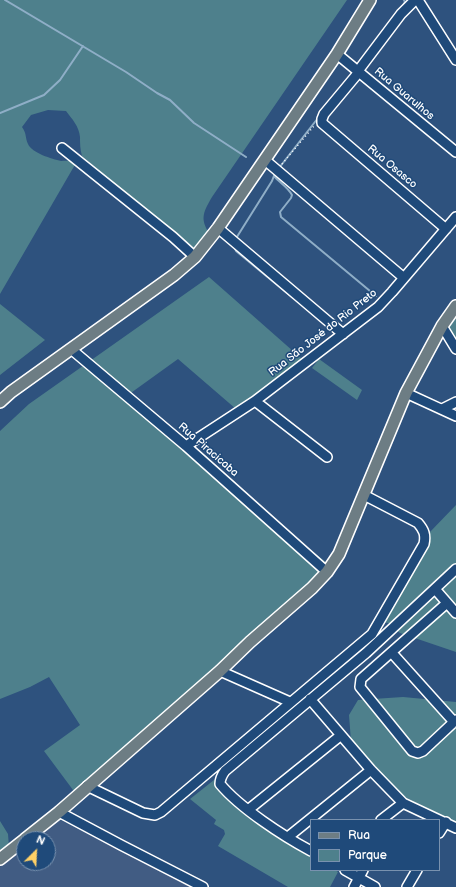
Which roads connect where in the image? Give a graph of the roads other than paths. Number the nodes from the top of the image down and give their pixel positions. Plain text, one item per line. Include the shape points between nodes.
1 (370, 0) edge
2 (417, 0) edge
3 (337, 54) junction
4 (456, 60) edge
5 (359, 71) junction
6 (62, 148) dead end
7 (456, 152) edge
8 (264, 160) junction
9 (456, 217) edge
10 (218, 228) junction
11 (446, 229) junction
12 (195, 257) junction
13 (404, 278) junction
14 (456, 306) edge
15 (442, 326) junction
16 (343, 334) junction
17 (456, 349) edge
18 (71, 350) junction
19 (406, 393) junction
20 (255, 401) junction
21 (0, 402) edge
22 (456, 402) edge
23 (442, 409) junction
24 (456, 416) edge
25 (186, 446) junction
26 (327, 457) dead end
27 (364, 495) junction
28 (456, 569) edge
29 (327, 572) junction
30 (435, 589) junction
31 (447, 603) junction
32 (456, 613) edge
33 (372, 634) junction
34 (366, 653) junction
35 (392, 653) junction
36 (220, 671) junction
37 (310, 699) junction
38 (290, 702) junction
39 (455, 721) edge
40 (340, 736) junction
41 (371, 770) junction
42 (87, 786) junction
43 (403, 803) junction
44 (248, 810) junction
45 (59, 812) junction
46 (310, 819) edge
47 (310, 819) edge
48 (382, 819) edge
49 (394, 819) edge
50 (439, 819) edge
51 (440, 819) edge
52 (446, 822) junction
53 (456, 828) edge
54 (35, 831) edge
55 (440, 831) edge
56 (288, 837) junction
57 (16, 846) edge
58 (310, 850) edge
59 (0, 859) edge
60 (349, 871) edge
61 (416, 871) edge
62 (361, 874) edge
63 (203, 887) edge
64 (354, 887) edge
65 (375, 887) edge
66 (407, 887) edge

1 - 3 main road
2 - 4 street
2 - 5 street via 401,14
3 - 5 street, Rua Guarulhos
3 - 8 main road
5 - 7 street, Rua Guarulhos
5 - 11 street, Rua Osasco via 324,114 322,124
6 - 12 street
8 - 10 main road
8 - 13 street
9 - 11 street, Rua São José do Rio Preto
10 - 12 main road
10 - 16 street
11 - 13 street, Rua São José do Rio Preto
12 - 18 main road
13 - 16 street, Rua São José do Rio Preto via 378,306
14 - 15 main road
15 - 17 street
15 - 19 main road
16 - 20 street, Rua São José do Rio Preto
18 - 21 main road
18 - 25 street, Rua Piracicaba
19 - 23 street
19 - 27 main road
20 - 25 street, Rua São José do Rio Preto
20 - 26 street
22 - 23 street
23 - 24 street
25 - 29 street, Rua Piracicaba
27 - 29 main road via 339,554
27 - 33 street via 418,523 424,529 426,537
28 - 30 street
29 - 36 main road
30 - 31 street
30 - 34 street
31 - 32 street
31 - 35 street
33 - 34 street
33 - 38 street
34 - 37 street
35 - 39 street
35 - 39 street via 361,679 360,687 412,751 423,751
36 - 38 street
36 - 42 main road
37 - 40 street
37 - 44 street via 225,771 220,779 220,784
38 - 42 street via 155,815 143,814
40 - 41 street
40 - 44 street
41 - 43 street
41 - 46 street
42 - 45 main road
43 - 48 street
43 - 49 street
43 - 50 street
44 - 56 street
45 - 54 main road
45 - 63 street
47 - 56 street
51 - 52 street
52 - 53 street
52 - 55 street
56 - 58 street
57 - 59 main road
60 - 62 street
61 - 66 street
62 - 64 street
62 - 65 street

